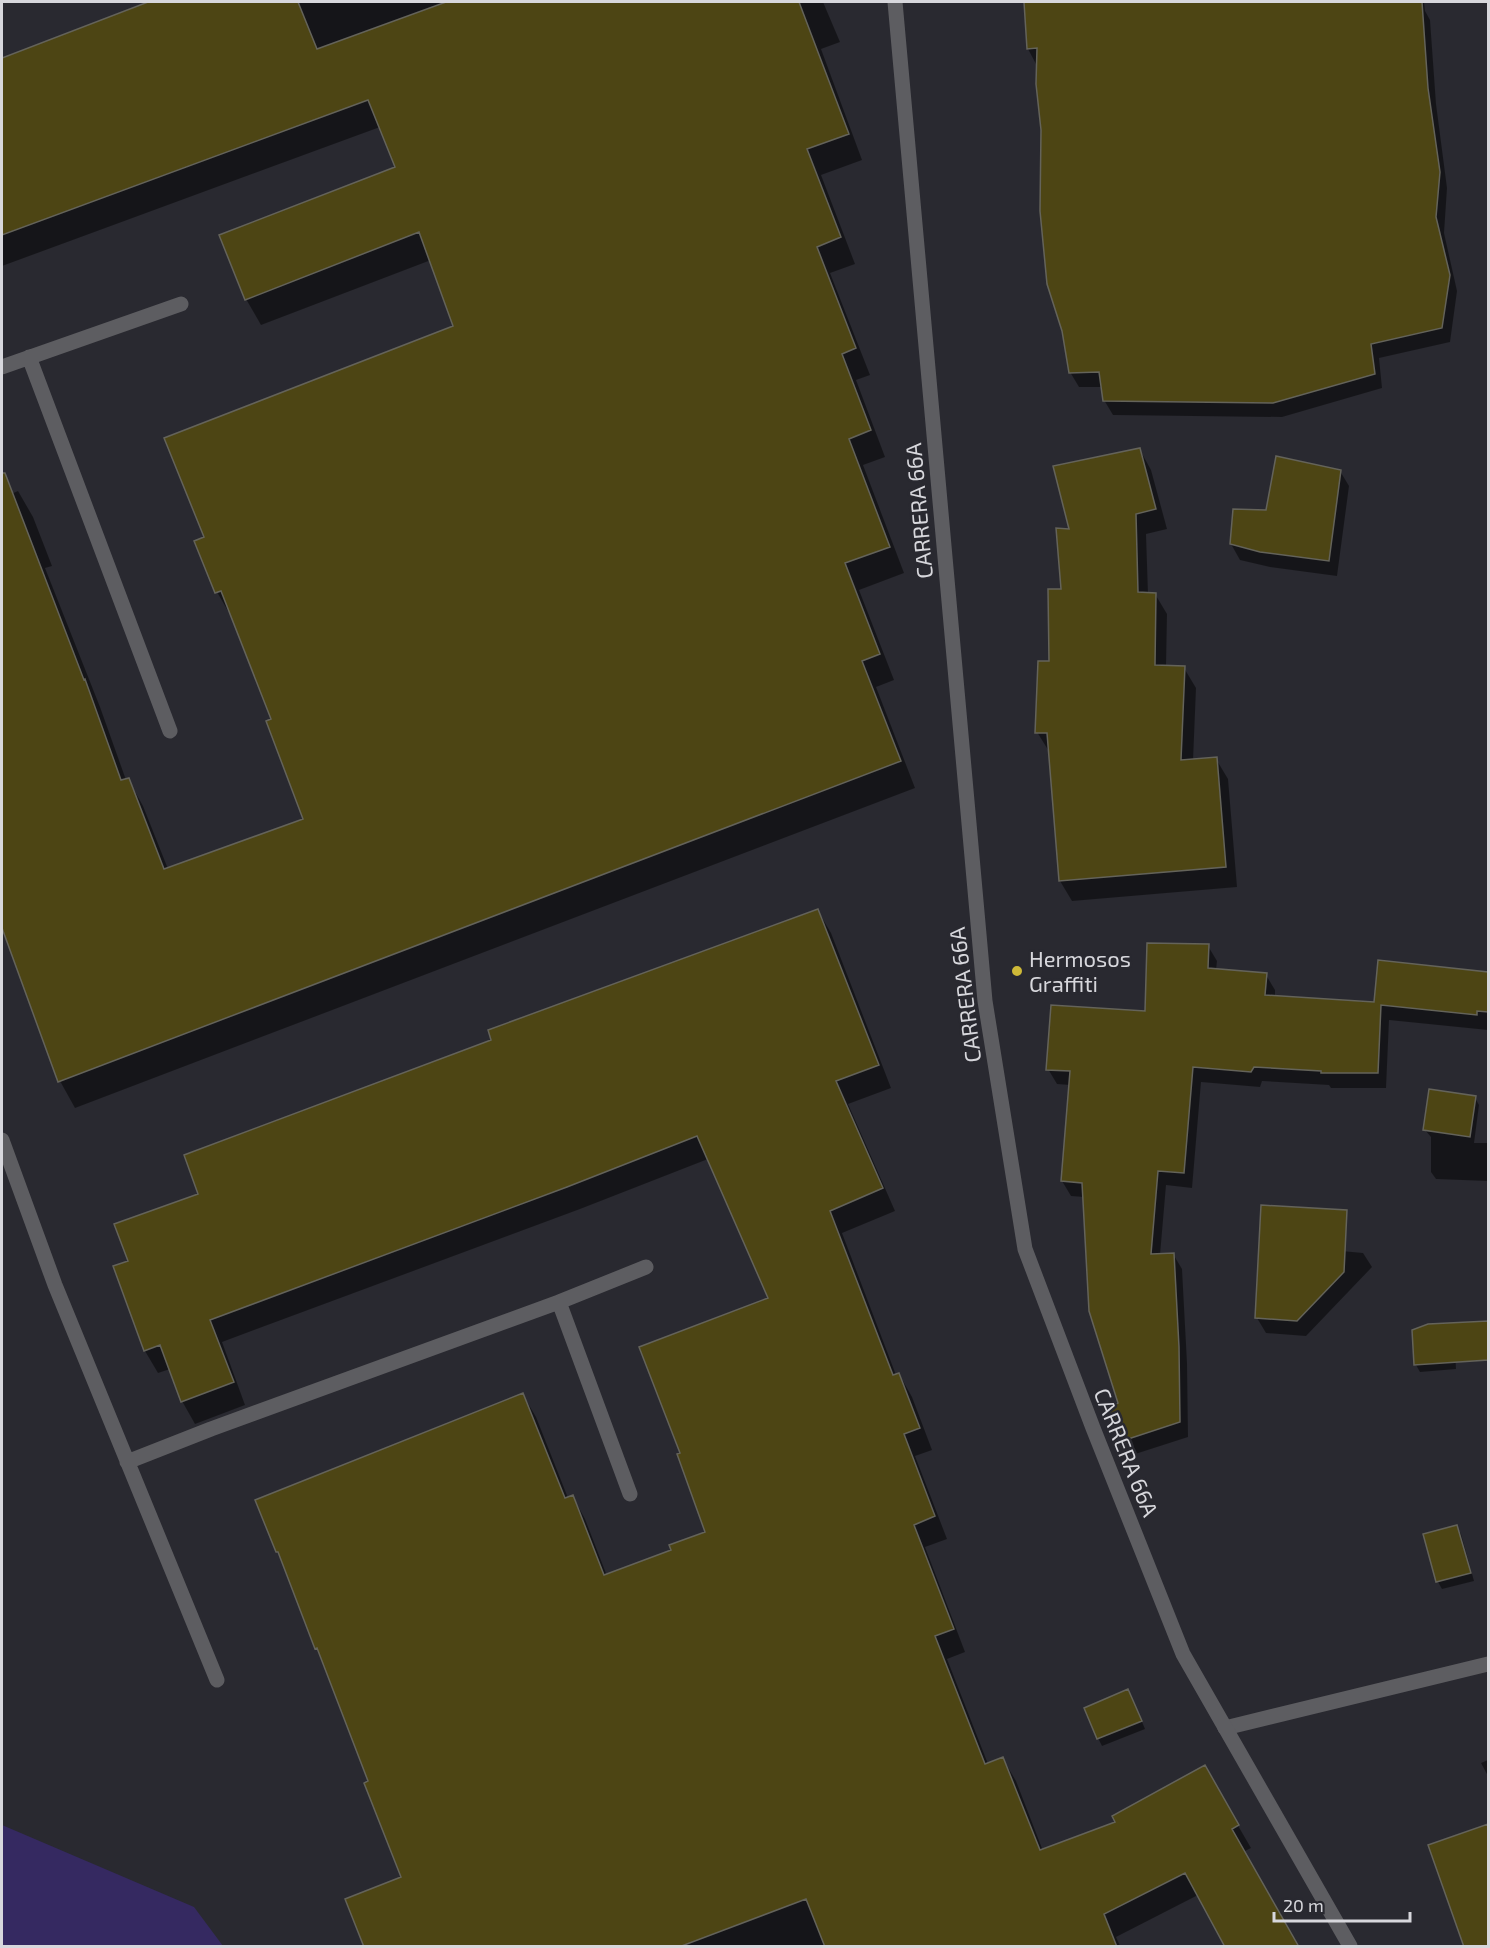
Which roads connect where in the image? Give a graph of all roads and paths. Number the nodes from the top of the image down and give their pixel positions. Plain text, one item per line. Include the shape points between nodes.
1 (895, 2) edge
2 (181, 304) dead end
3 (29, 357) junction
4 (2, 367) edge
5 (170, 731) dead end
6 (2, 1140) edge
7 (646, 1267) dead end
8 (559, 1302) junction
9 (127, 1462) junction
10 (630, 1494) dead end
11 (1488, 1664) edge
12 (217, 1680) dead end
13 (1225, 1728) junction
14 (1350, 1947) edge

1 - 13 street, CARRERA 66A via 985,1001 1024,1249 1183,1654
2 - 3 street
3 - 4 street
3 - 5 street
6 - 9 street via 55,1285
7 - 8 street
8 - 9 street
8 - 10 street
9 - 12 street
11 - 13 street
13 - 14 street, CARRERA 66A

